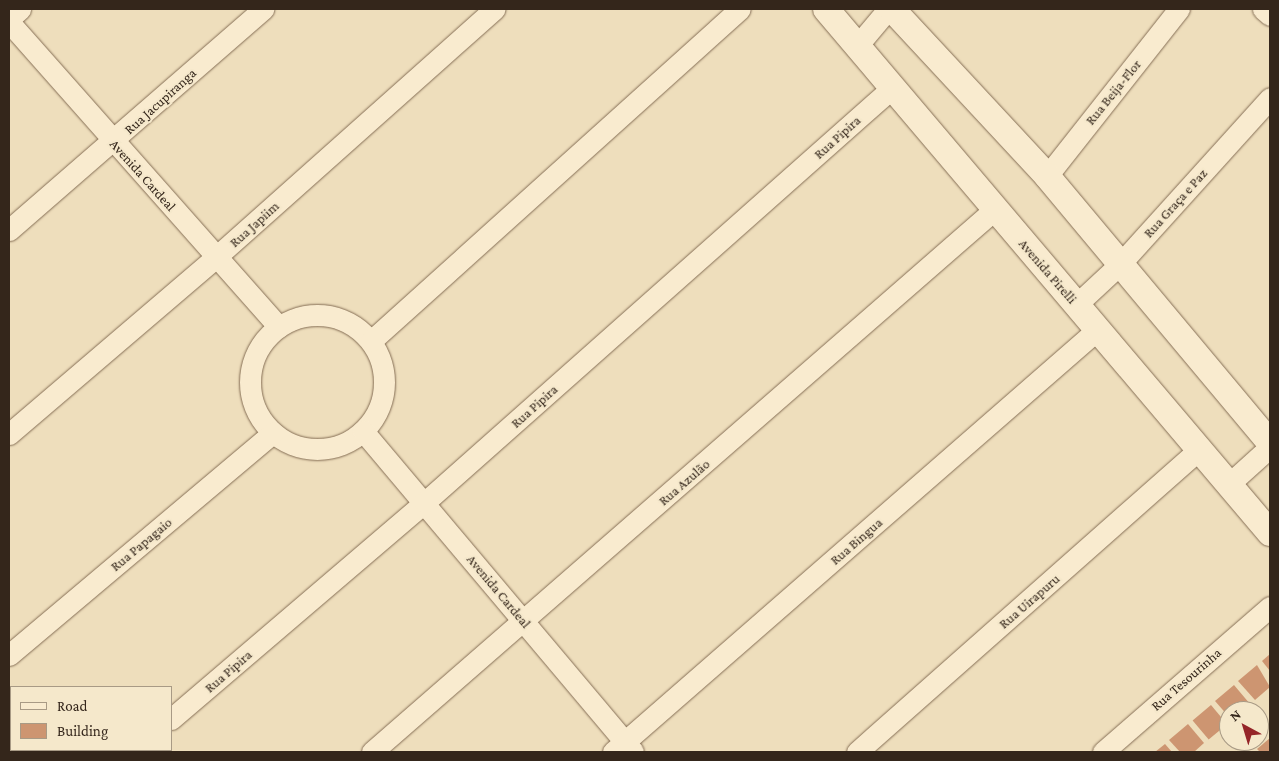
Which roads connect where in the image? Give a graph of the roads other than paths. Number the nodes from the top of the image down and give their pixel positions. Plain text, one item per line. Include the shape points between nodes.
1 (20, 9) edge
2 (263, 9) edge
3 (494, 9) edge
4 (740, 9) edge
5 (826, 9) edge
6 (888, 9) edge
7 (892, 9) edge
8 (1180, 9) edge
9 (1263, 9) edge
10 (1270, 15) edge
11 (9, 20) edge
12 (857, 46) junction
13 (892, 88) junction
14 (1270, 98) edge
15 (114, 142) junction
16 (1046, 176) junction
17 (994, 210) junction
18 (9, 230) edge
19 (216, 257) junction
20 (1121, 263) junction
21 (1076, 305) junction
22 (279, 328) junction
23 (1098, 329) junction
24 (371, 342) junction
25 (363, 431) junction
26 (273, 433) junction
27 (9, 434) edge
28 (1270, 443) edge
29 (1270, 447) edge
30 (1200, 449) junction
31 (1228, 484) junction
32 (425, 502) junction
33 (1270, 533) edge
34 (1270, 607) edge
35 (525, 621) junction
36 (9, 655) edge
37 (172, 718) edge
38 (624, 749) edge
39 (372, 752) edge
40 (857, 752) edge
41 (1102, 752) edge

1 - 11 street
2 - 15 street, Rua Jacupiranga
3 - 19 street, Rua Japiim
4 - 24 street
5 - 12 street, Avenida Pirelli
6 - 12 street
7 - 16 street
8 - 16 street, Rua Beija-Flor
9 - 10 street
11 - 15 street, Avenida Cardeal
12 - 13 street, Avenida Pirelli
13 - 17 street, Avenida Pirelli
13 - 32 street, Rua Pipira
14 - 20 street, Rua Graça e Paz
15 - 18 street, Rua Jacupiranga
15 - 19 street, Avenida Cardeal
16 - 20 street
17 - 21 street, Avenida Pirelli
17 - 35 street, Rua Azulão
19 - 22 street, Avenida Cardeal
19 - 27 street, Rua Japiim
20 - 21 street, Rua Graça e Paz
20 - 28 street
21 - 23 street, Avenida Pirelli
22 - 24 street via 304,316 331,316 356,327
22 - 26 street via 256,354 250,388 254,405
23 - 30 street, Avenida Pirelli
23 - 38 street, Rua Bingua
24 - 25 street via 381,362 382,396
25 - 26 street via 322,449 296,446
25 - 32 street, Avenida Cardeal
26 - 36 street, Rua Papagaio
29 - 31 street
30 - 31 street, Avenida Pirelli
30 - 40 street, Rua Uirapuru
31 - 33 street, Avenida Pirelli
32 - 35 street, Avenida Cardeal
32 - 37 street, Rua Pipira
34 - 41 street, Rua Tesourinha
35 - 38 street, Avenida Cardeal
35 - 39 street, Rua Azulão

